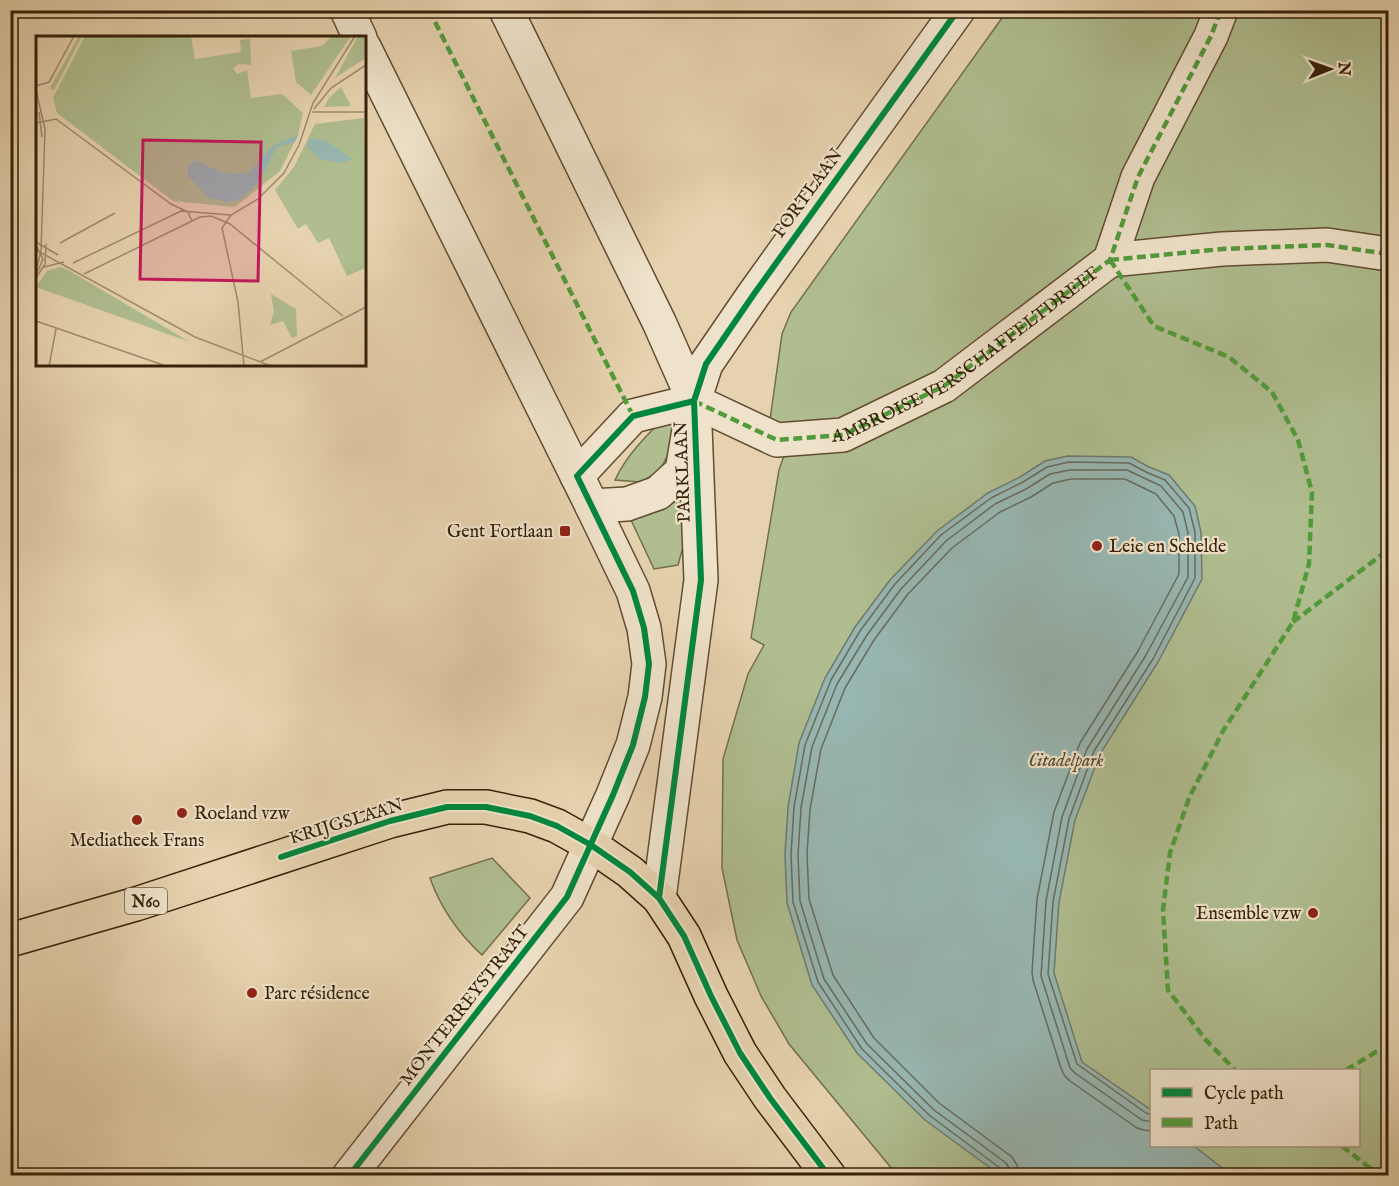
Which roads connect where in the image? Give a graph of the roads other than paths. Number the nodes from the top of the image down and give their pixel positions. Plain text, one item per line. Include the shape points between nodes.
1 (347, 10) edge
2 (506, 10) edge
3 (958, 10) edge
4 (1221, 10) edge
5 (359, 36) edge
6 (366, 51) edge
7 (1389, 254) edge
8 (1110, 260) junction
9 (694, 401) junction
10 (577, 476) junction
11 (592, 506) junction
12 (591, 845) junction
13 (659, 898) junction
14 (10, 940) edge
15 (349, 1176) edge
16 (829, 1176) edge

1 - 5 street
2 - 9 street, PARKLAAN
3 - 9 street, FORTLAAN via 706,364
4 - 8 street, AMBROISE VERSCHAFFELTDREEF via 1138,177
6 - 10 street
7 - 8 street via 1327,245 1222,249
8 - 9 street, AMBROISE VERSCHAFFELTDREEF via 944,386 843,435 777,440
9 - 10 street, PARKLAAN via 633,417
9 - 11 street, PARKLAAN via 682,471 657,493 627,504
9 - 13 street, PARKLAAN via 701,580
10 - 11 street
11 - 12 street via 633,591 649,664 633,745
12 - 13 main road, N60
12 - 14 main road, KRIJGSLAAN / N60 via 530,816 486,807 447,807 390,821 136,904
12 - 15 street, MONTERREYSTRAAT via 567,897
13 - 16 main road, N60 via 684,936 740,1053

